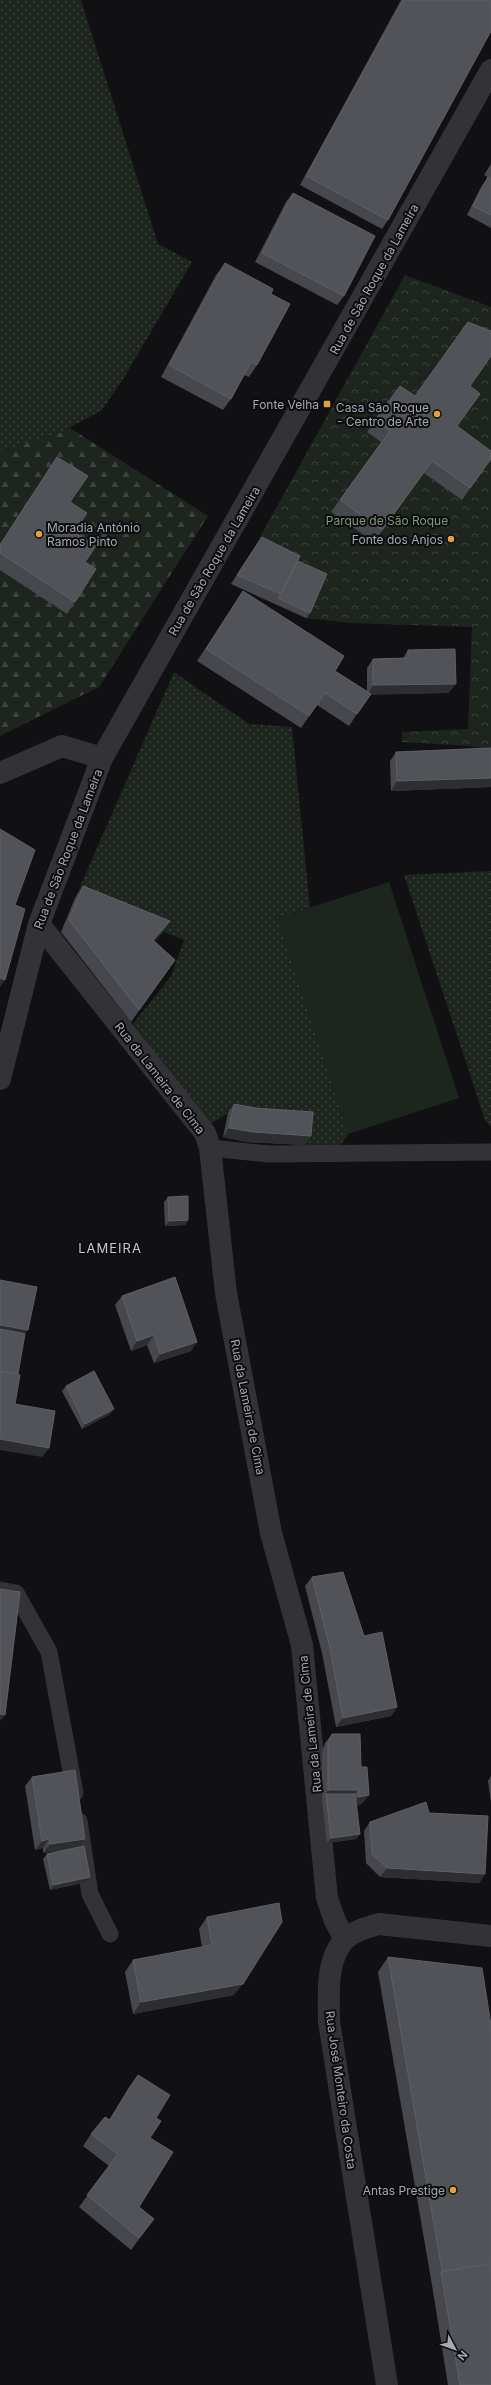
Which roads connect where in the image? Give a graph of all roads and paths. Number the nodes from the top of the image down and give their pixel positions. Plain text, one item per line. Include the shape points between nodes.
1 (491, 70) edge
2 (102, 758) junction
3 (0, 773) edge
4 (39, 924) junction
5 (0, 1079) edge
6 (210, 1148) junction
7 (491, 1152) edge
8 (0, 1590) edge
9 (110, 1934) dead end
10 (491, 1936) edge
11 (345, 1940) junction
12 (387, 2385) edge

1 - 2 street, Rua de São Roque da Lameira
2 - 3 street via 62,746
2 - 4 street, Rua de São Roque da Lameira
4 - 5 street, Rua de São Roque da Lameira
4 - 6 street, Rua da Lameira de Cima via 205,1133
6 - 7 lane via 269,1154
6 - 11 street, Rua da Lameira de Cima via 226,1293 271,1533 302,1645 327,1898 335,1922
8 - 9 lane via 16,1592 49,1652 71,1768 90,1894
10 - 11 street via 379,1924 362,1929
11 - 12 street, Rua José Monteiro da Costa via 334,1959 329,1979 329,2022

